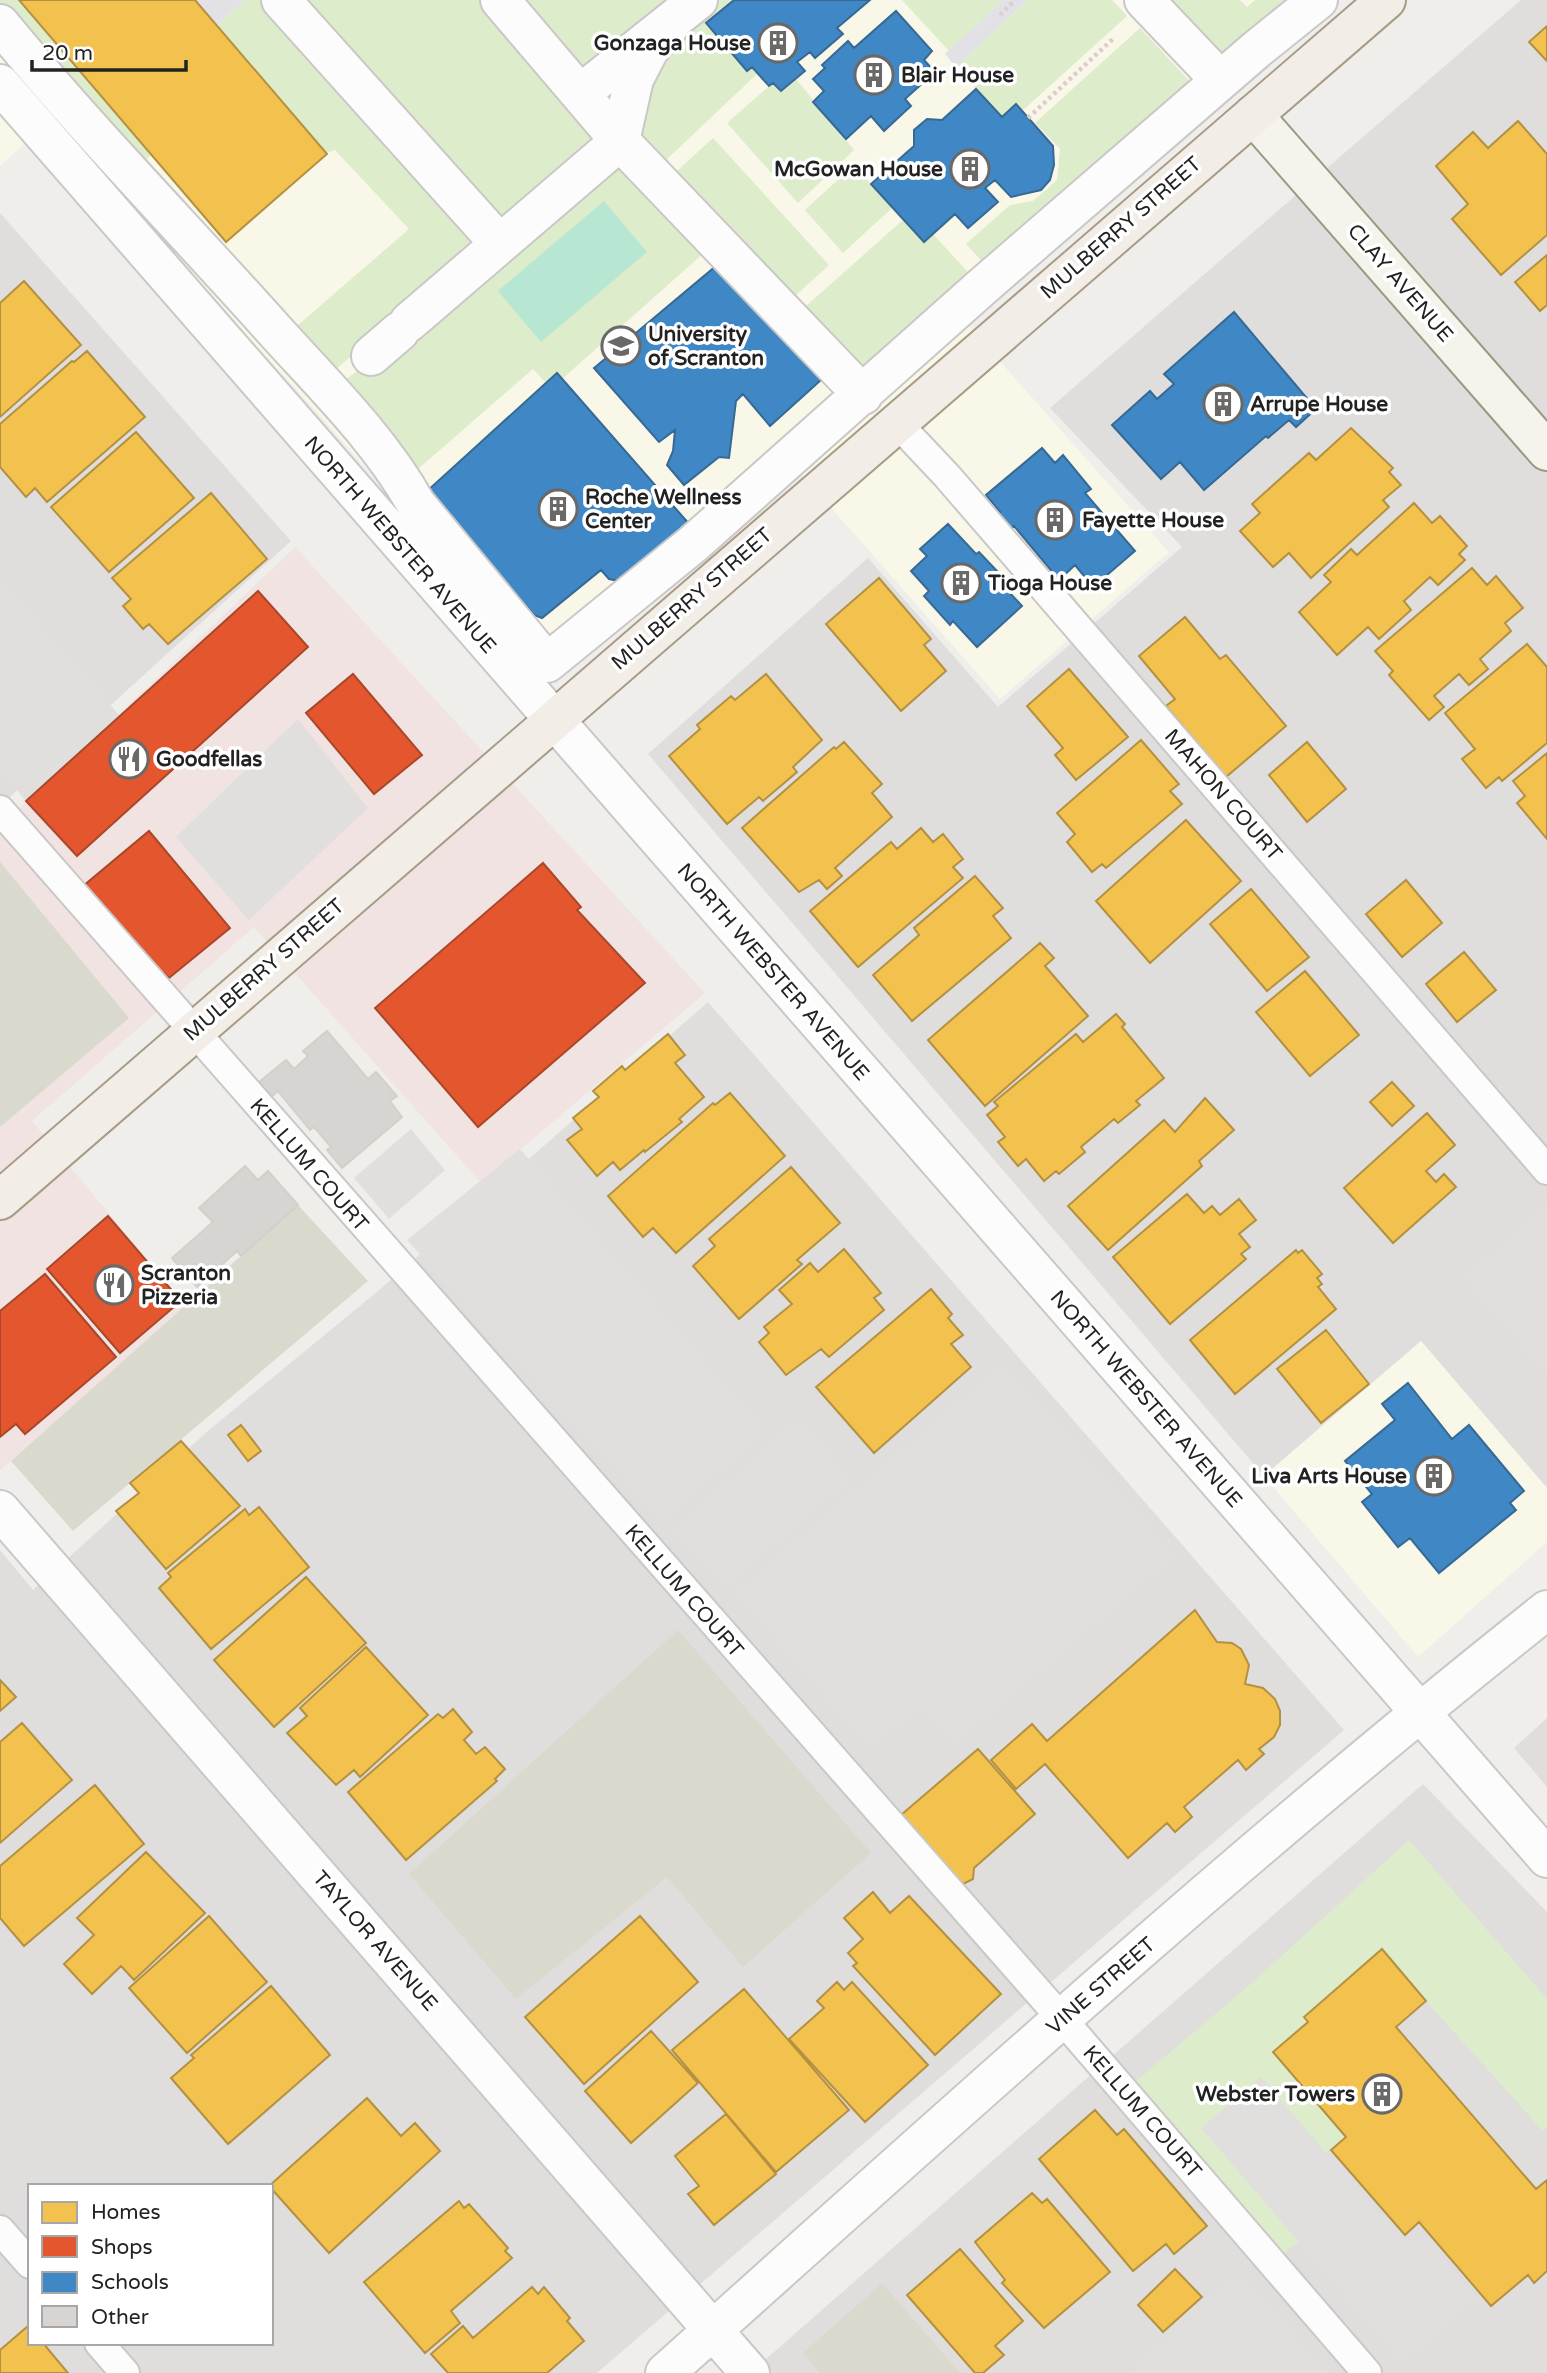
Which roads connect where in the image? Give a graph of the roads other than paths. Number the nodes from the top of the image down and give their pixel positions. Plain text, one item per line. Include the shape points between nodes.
1 (281, 0) edge
2 (500, 0) edge
3 (698, 0) edge
4 (1144, 0) edge
5 (1318, 0) edge
6 (1386, 0) edge
7 (0, 24) edge
8 (670, 25) junction
9 (1220, 80) junction
10 (0, 84) edge
11 (580, 94) junction
12 (1253, 115) junction
13 (620, 141) junction
14 (499, 243) junction
15 (371, 356) dead end
16 (863, 395) junction
17 (897, 423) junction
18 (1547, 451) edge
19 (552, 720) junction
20 (0, 810) edge
21 (192, 1032) junction
22 (1547, 1170) edge
23 (0, 1200) edge
24 (0, 1510) edge
25 (1547, 1611) edge
26 (1421, 1713) junction
27 (1547, 1858) edge
28 (1062, 2019) junction
29 (0, 2230) edge
30 (28, 2262) edge
31 (713, 2330) junction
32 (101, 2345) edge
33 (125, 2373) edge
34 (664, 2373) edge
35 (750, 2373) edge
36 (1367, 2373) edge

1 - 14 street
2 - 11 street
3 - 8 street
4 - 9 street
5 - 9 street
6 - 12 main road, MULBERRY STREET
7 - 16 street via 63,101 330,392 547,663 693,544
8 - 11 street
8 - 13 street via 649,50 634,79
9 - 16 street
10 - 19 street, NORTH WEBSTER AVENUE
11 - 13 street
12 - 17 main road, MULBERRY STREET
12 - 18 main road, CLAY AVENUE
13 - 14 street
13 - 16 street
14 - 15 street
17 - 19 main road, MULBERRY STREET
17 - 22 lane, MAHON COURT
19 - 21 main road, MULBERRY STREET
19 - 26 street, NORTH WEBSTER AVENUE
20 - 21 lane, KELLUM COURT
21 - 23 main road, MULBERRY STREET
21 - 28 lane, KELLUM COURT
24 - 31 street, TAYLOR AVENUE
25 - 26 street, VINE STREET
26 - 27 street, NORTH WEBSTER AVENUE
26 - 28 street, VINE STREET
28 - 31 street, VINE STREET
28 - 36 lane, KELLUM COURT
29 - 30 lane
31 - 34 street, VINE STREET
31 - 35 street, TAYLOR AVENUE
32 - 33 lane

